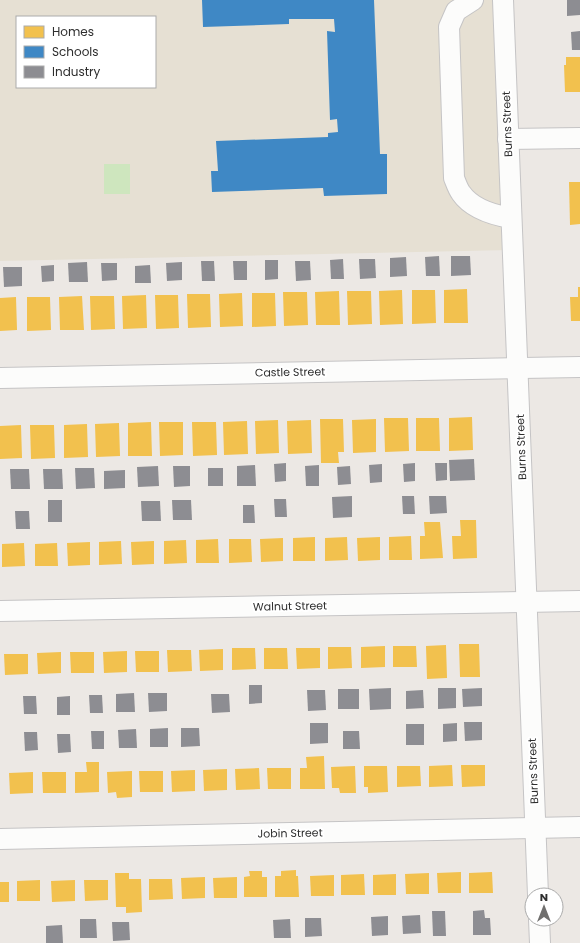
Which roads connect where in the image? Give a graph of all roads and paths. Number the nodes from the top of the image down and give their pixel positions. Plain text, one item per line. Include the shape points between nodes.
1 (473, 0) edge
2 (503, 0) edge
3 (580, 138) edge
4 (508, 139) junction
5 (511, 218) junction
6 (580, 367) edge
7 (517, 368) junction
8 (0, 378) edge
9 (580, 601) edge
10 (526, 602) junction
11 (0, 612) edge
12 (580, 827) edge
13 (535, 828) junction
14 (0, 839) edge
15 (538, 887) edge
16 (539, 927) edge
17 (540, 943) edge

1 - 5 street via 456,11 449,27 454,178 461,194 472,204 490,214
2 - 4 street, Burns Street
3 - 4 street
4 - 5 street, Burns Street
5 - 7 street, Burns Street
6 - 7 street, Castle Street
7 - 8 street, Castle Street
7 - 10 street, Burns Street
9 - 10 street, Walnut Street
10 - 11 street, Walnut Street
10 - 13 street, Burns Street
12 - 13 street, Jobin Street
13 - 14 street, Jobin Street
13 - 15 street, Burns Street
16 - 17 street

